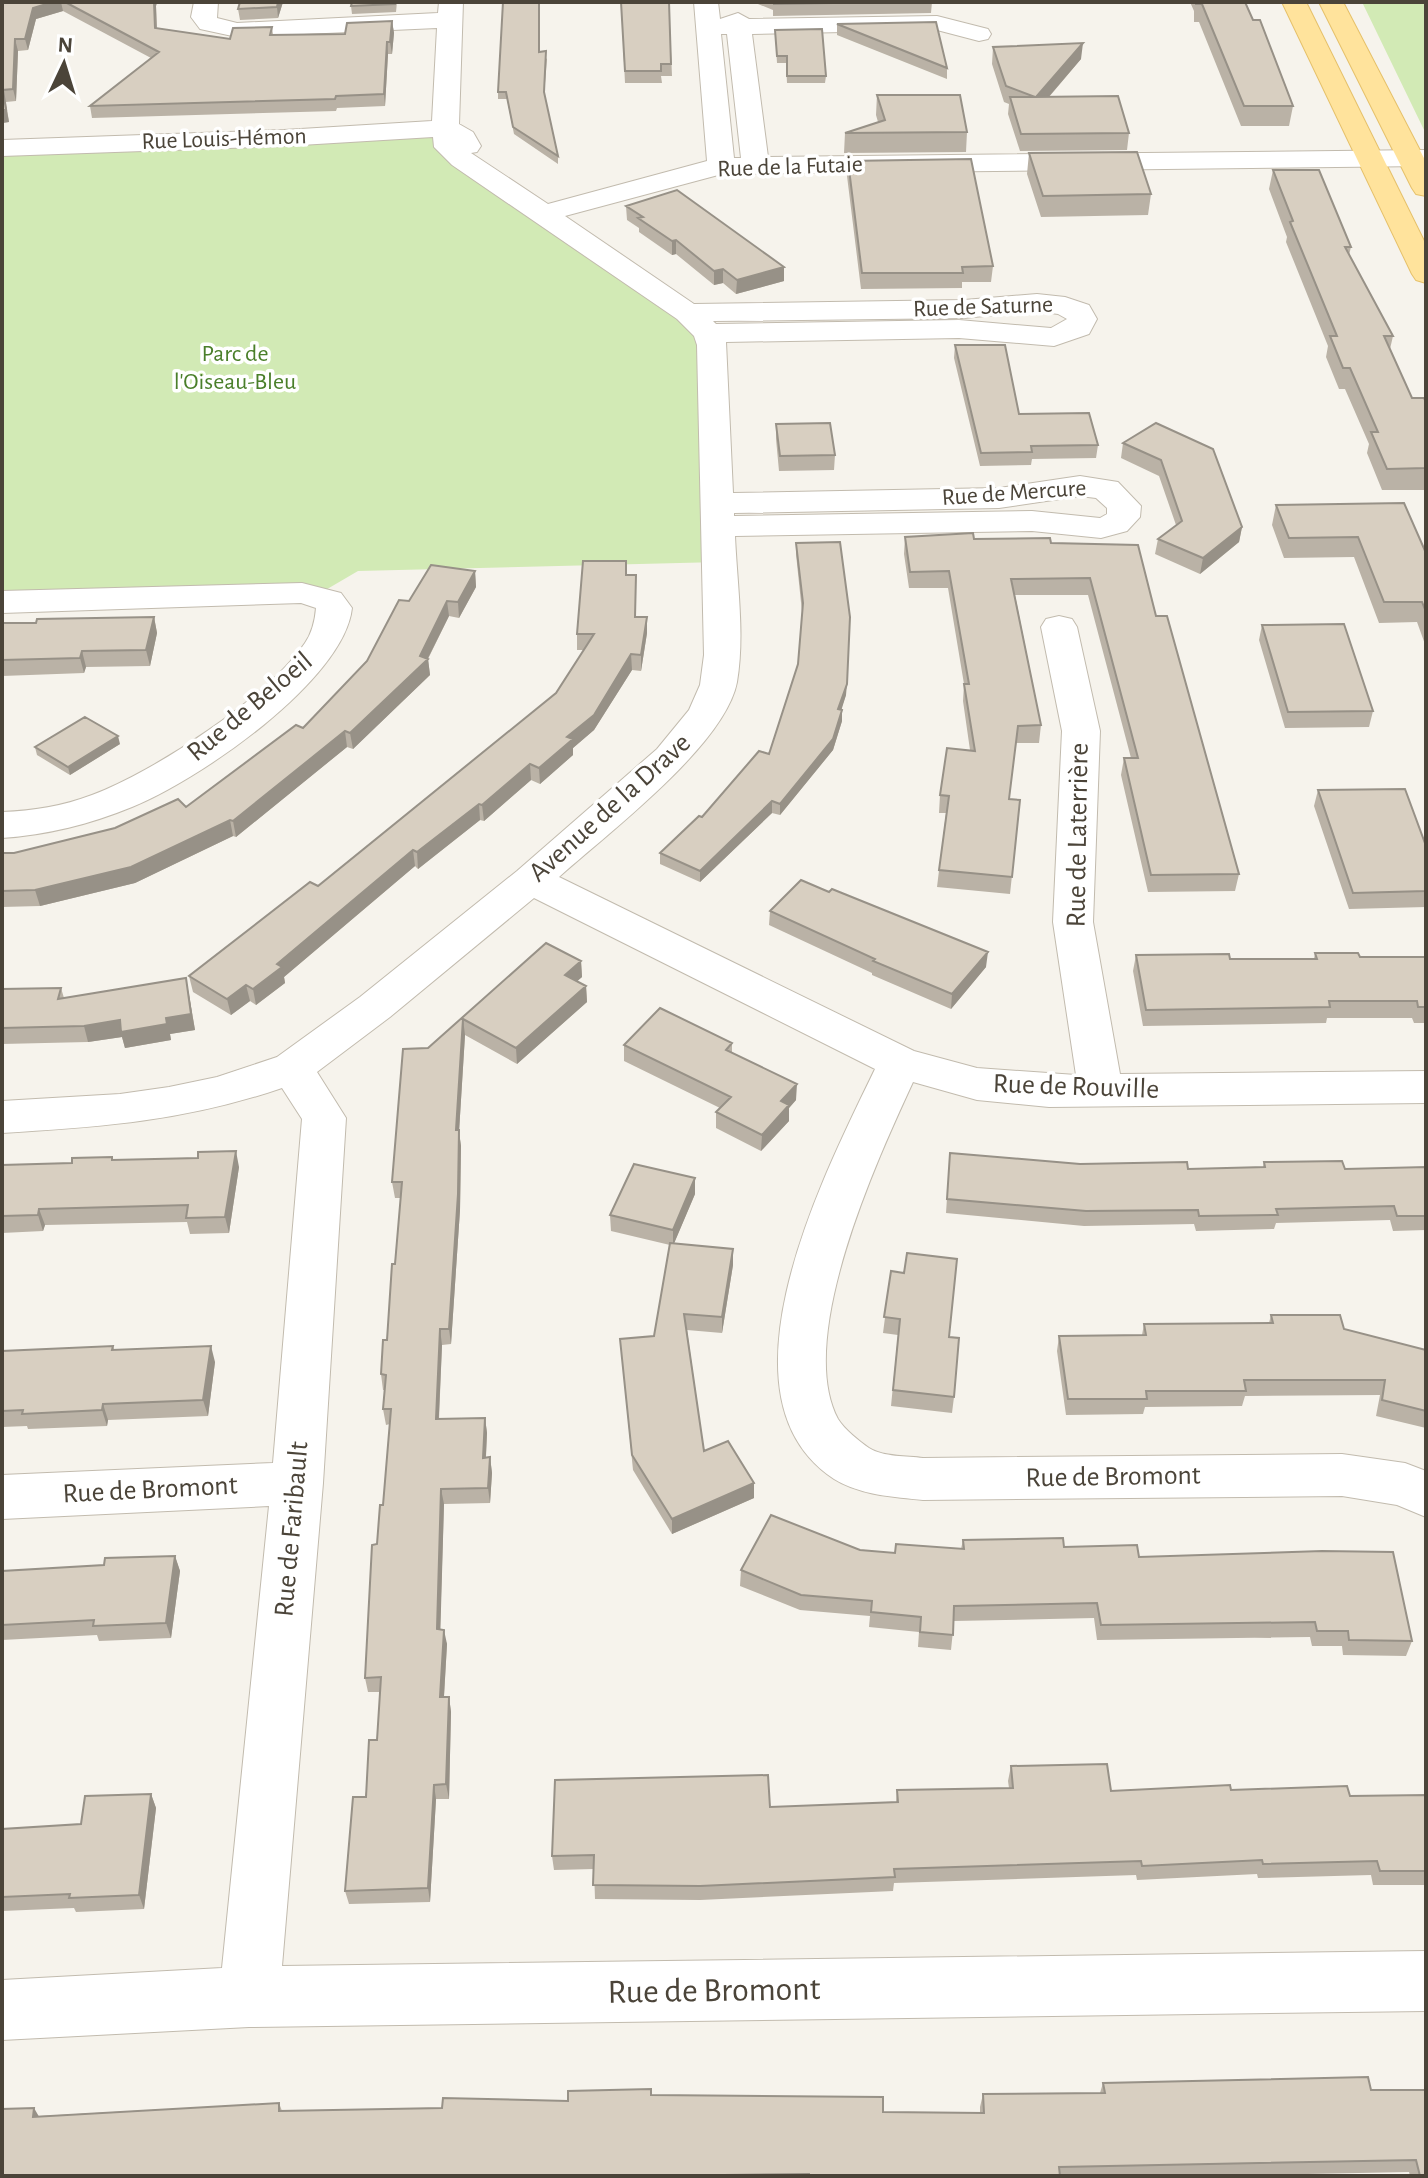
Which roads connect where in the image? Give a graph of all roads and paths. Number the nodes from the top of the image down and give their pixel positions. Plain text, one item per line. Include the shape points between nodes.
1 (206, 2) edge
2 (1294, 2) edge
3 (1331, 2) edge
4 (450, 11) edge
5 (707, 14) edge
6 (737, 14) edge
7 (979, 34) dead end
8 (446, 128) junction
9 (2, 148) edge
10 (1418, 158) edge
11 (1369, 159) junction
12 (755, 165) junction
13 (721, 166) junction
14 (1426, 188) edge
15 (544, 213) junction
16 (1426, 274) edge
17 (698, 323) junction
18 (719, 514) junction
19 (2, 602) edge
20 (1059, 627) dead end
21 (2, 825) edge
22 (531, 880) junction
23 (900, 1063) junction
24 (292, 1068) junction
25 (1426, 1087) edge
26 (1101, 1091) junction
27 (2, 1117) edge
28 (297, 1483) junction
29 (1426, 1495) edge
30 (2, 1497) edge
31 (1426, 1981) edge
32 (249, 1997) junction
33 (2, 2010) edge

1 - 4 street via 203,17 209,24 237,30
2 - 11 main road
3 - 10 main road
4 - 8 street
5 - 6 street
5 - 13 street
6 - 7 street via 937,23
6 - 12 street
8 - 9 street, Rue Louis-Hémon
8 - 15 street via 447,147
10 - 11 street, Rue de la Futaie
10 - 14 main road
11 - 12 street, Rue de la Futaie
11 - 16 main road
12 - 13 street, Rue de la Futaie
13 - 15 street, Rue de la Futaie
15 - 17 street
17 - 17 street, Rue de Saturne via 959,329 1054,337 1078,328 1082,319 1068,306 1036,301
17 - 18 street, Avenue de la Drave via 712,345
18 - 18 street, Rue de Mercure via 1101,528 1123,517 1124,506 1106,489 1080,486 999,498
18 - 22 street, Avenue de la Drave via 722,655 708,710 670,757
19 - 21 street, Rue de Beloeil via 302,593 329,600 334,608 321,647 305,666 169,774 87,809 45,821
20 - 26 street, Rue de Laterrière via 1082,750 1073,922
22 - 23 street, Rue de Rouville
22 - 24 street, Avenue de la Drave
23 - 26 street, Rue de Rouville via 1014,1089
23 - 29 street, Rue de Bromont via 839,1197 817,1263 802,1361 803,1393 812,1421 828,1445 852,1464 923,1479 1342,1475 1405,1485
24 - 27 street, Avenue de la Drave via 169,1103
24 - 28 street, Rue de Faribault via 324,1118
25 - 26 street, Rue de Rouville
28 - 30 street, Rue de Bromont
28 - 32 street, Rue de Faribault
31 - 32 street, Rue de Bromont
32 - 33 street, Rue de Bromont

